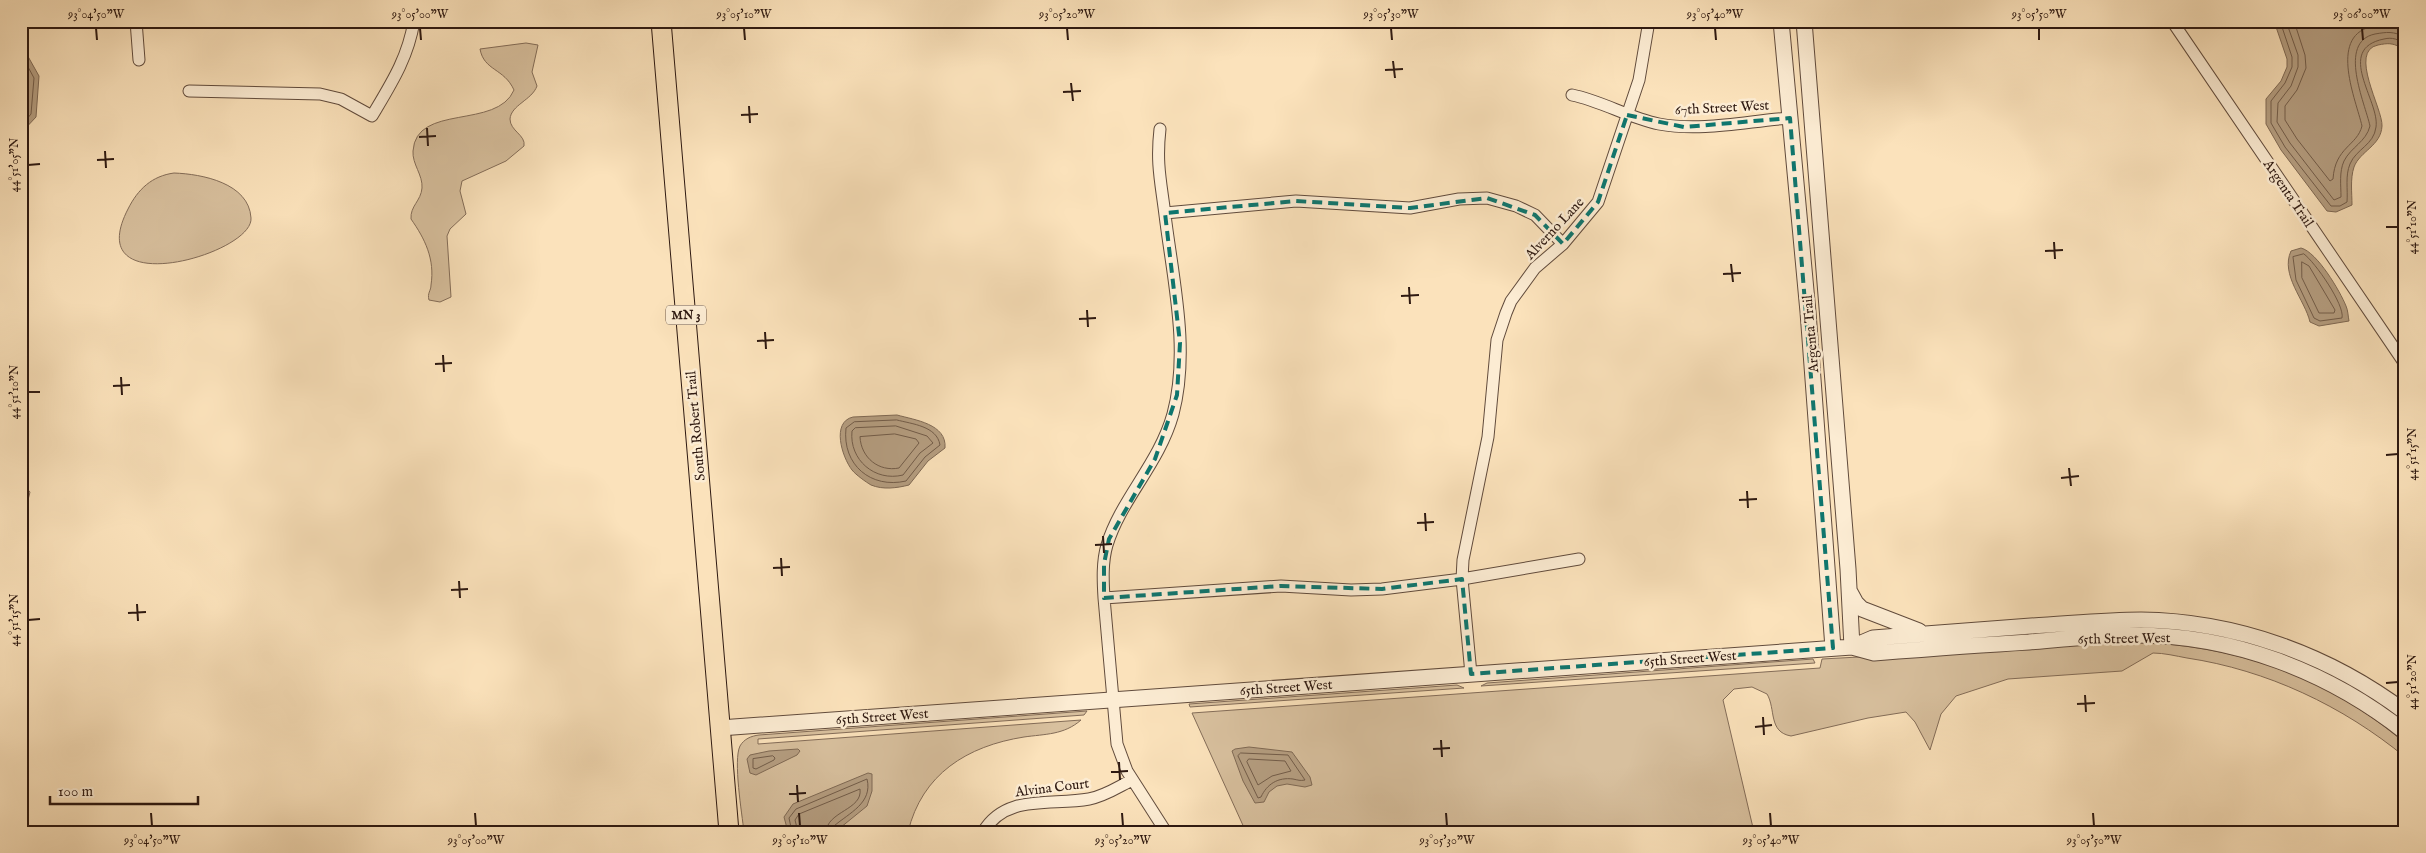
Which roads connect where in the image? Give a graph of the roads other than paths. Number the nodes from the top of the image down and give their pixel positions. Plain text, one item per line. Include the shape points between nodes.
1 (136, 21) edge
2 (414, 21) edge
3 (661, 21) edge
4 (1649, 21) edge
5 (1781, 21) edge
6 (1804, 21) edge
7 (2172, 21) edge
8 (139, 60) dead end
9 (189, 91) dead end
10 (1572, 95) dead end
11 (1627, 115) junction
12 (1790, 118) junction
13 (1160, 129) dead end
14 (1165, 213) junction
15 (1563, 244) junction
16 (1823, 265) junction
17 (2405, 364) edge
18 (1579, 559) dead end
19 (1462, 579) junction
20 (1849, 584) junction
21 (1104, 598) junction
22 (1927, 634) junction
23 (1852, 647) junction
24 (1833, 648) junction
25 (1471, 674) junction
26 (1112, 700) junction
27 (2405, 712) edge
28 (720, 728) junction
29 (2405, 732) edge
30 (1132, 780) junction
31 (729, 832) edge
32 (983, 832) edge
33 (1166, 832) edge

1 - 8 street
2 - 9 street via 410,44 372,116 341,99 320,94
3 - 28 main road, South Robert Trail / MN 3
4 - 11 street, Alverno Lane via 1639,80
5 - 12 street, Argenta Trail
6 - 16 street, Argenta Trail
7 - 17 street, Argenta Trail
10 - 11 street, 67th Street West via 1599,102
11 - 12 street, 67th Street West via 1684,127
11 - 15 street, Alverno Lane via 1598,202
12 - 16 street via 1802,137 1814,236
12 - 24 street, Argenta Trail
13 - 14 street via 1158,174
14 - 15 street via 1296,201 1410,208 1458,199 1488,198 1535,215
14 - 21 street via 1180,343 1177,395 1155,459 1121,514 1107,546
15 - 19 street, Alverno Lane via 1535,268 1511,301 1497,340 1488,437 1468,530
16 - 20 street, Argenta Trail
18 - 19 street
19 - 21 street via 1382,589 1281,586
19 - 25 street, Alverno Lane
20 - 22 street via 1853,599 1862,609
20 - 23 street, Argenta Trail
21 - 26 street
22 - 23 street, 65th Street West via 1873,638
22 - 27 street, 65th Street West via 2129,620 2214,628 2269,641 2308,655 2353,678
23 - 24 street, 65th Street West
23 - 29 street, 65th Street West via 1874,653 2113,636 2196,640 2252,652 2310,673 2361,700
24 - 25 street, 65th Street West
25 - 26 street, 65th Street West
26 - 28 street, 65th Street West
26 - 30 street via 1117,744
28 - 31 main road, South Robert Trail / MN 3
30 - 32 street, Alvina Court via 1093,798 1013,807 994,817
30 - 33 street

